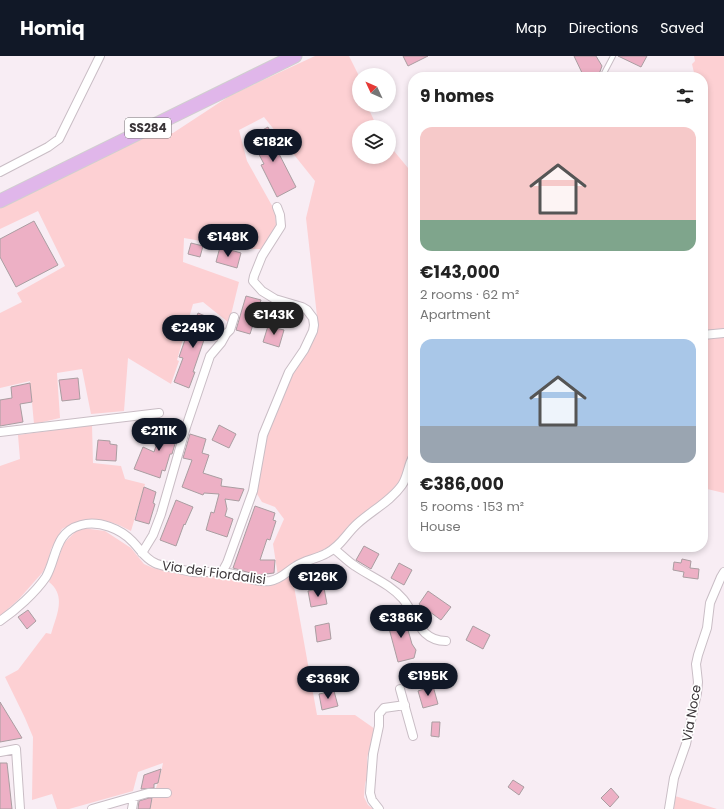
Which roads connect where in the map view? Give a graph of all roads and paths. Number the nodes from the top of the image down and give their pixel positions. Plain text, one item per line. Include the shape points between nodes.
1 (100, 56) edge
2 (296, 56) edge
3 (613, 56) edge
4 (605, 72) edge
5 (0, 172) edge
6 (0, 201) edge
7 (277, 207) dead end
8 (234, 317) dead end
9 (724, 333) edge
10 (708, 335) edge
11 (159, 413) dead end
12 (0, 432) edge
13 (408, 473) edge
14 (334, 549) junction
15 (142, 553) junction
16 (222, 572) junction
17 (724, 572) edge
18 (0, 621) edge
19 (446, 642) dead end
20 (400, 689) dead end
21 (405, 705) junction
22 (413, 736) dead end
23 (0, 752) edge
24 (167, 793) dead end
25 (134, 798) junction
26 (20, 809) edge
27 (92, 809) edge
28 (132, 809) edge
29 (379, 809) edge
30 (669, 809) edge

1 - 5 street via 59,139
2 - 6 main road, SS284
3 - 4 lane
7 - 16 street via 281,226 262,256 253,281 262,291 275,299 307,310 313,318 313,331 289,372 265,430 253,491 228,563
8 - 15 street via 222,343 210,356 161,514 153,535
9 - 10 street
11 - 12 street
13 - 14 street, Via dei Fiordalisi via 398,491 356,525
14 - 16 street, Via dei Fiordalisi via 300,563 271,581 256,581
14 - 19 street via 402,598 427,636
15 - 16 street, Via dei Fiordalisi via 156,564 193,572
15 - 18 street, Via dei Fiordalisi via 129,538 108,526 81,524 61,538 45,578 16,610
17 - 30 street, Via Noce via 710,603 707,628 696,664 697,693 686,744 674,778
20 - 21 street
21 - 22 street
21 - 29 street via 384,708 379,714 370,793
23 - 26 street via 16,749
24 - 25 street via 148,793
25 - 27 street
25 - 28 street

